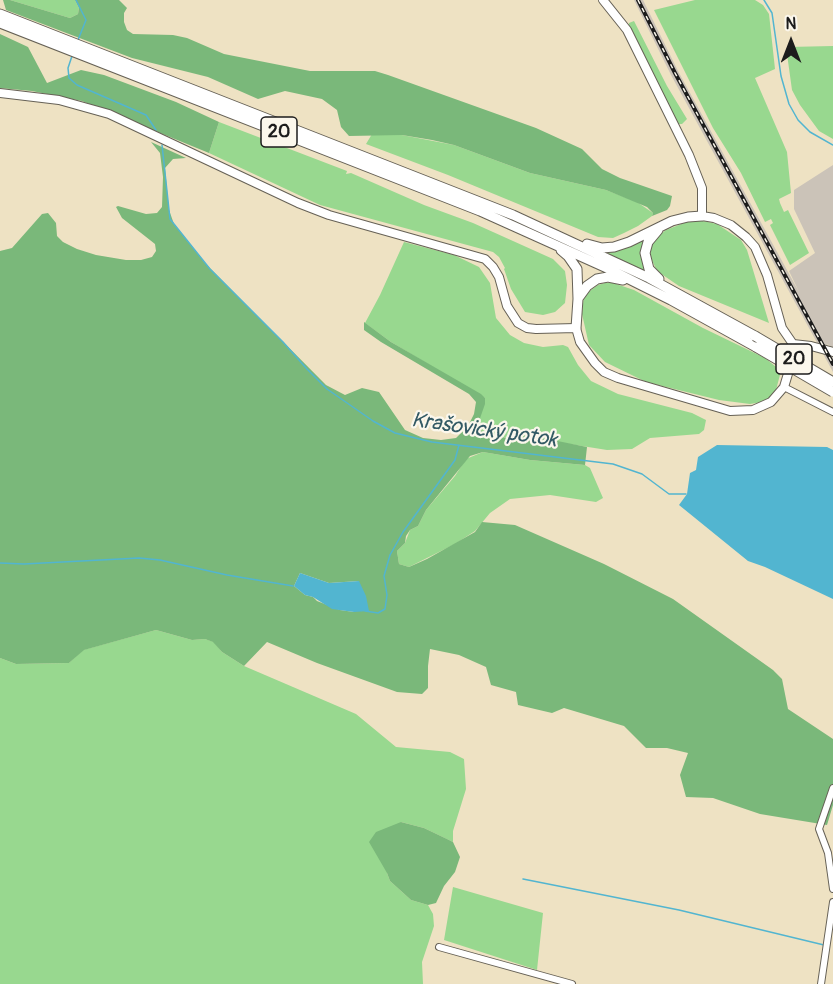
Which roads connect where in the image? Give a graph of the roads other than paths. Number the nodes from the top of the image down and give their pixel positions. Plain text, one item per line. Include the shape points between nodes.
1 (603, 0) edge
2 (0, 14) edge
3 (0, 23) edge
4 (68, 45) junction
5 (79, 50) junction
6 (0, 93) edge
7 (702, 216) junction
8 (664, 224) junction
9 (556, 235) junction
10 (547, 240) junction
11 (647, 288) junction
12 (674, 291) junction
13 (578, 299) junction
14 (576, 328) junction
15 (793, 344) junction
16 (833, 352) edge
17 (833, 382) edge
18 (784, 387) junction
19 (833, 392) edge
20 (833, 411) edge
21 (833, 789) edge
22 (833, 889) edge
23 (833, 902) edge
24 (439, 947) dead end
25 (572, 984) edge
26 (821, 984) edge

1 - 7 street via 627,30 689,155 702,188
2 - 4 highway, 20
3 - 4 highway, 20
4 - 5 highway, 20
5 - 9 highway, 20 via 417,176
5 - 10 highway, 20
6 - 14 street via 60,100 94,109 329,215 485,259 499,277 507,306 518,323 536,329
7 - 8 highway
7 - 15 street via 731,225 755,247 782,328
8 - 9 highway via 608,248
8 - 12 highway via 648,242 646,258 652,273
9 - 12 highway, 20
10 - 11 highway, 20
10 - 13 highway via 574,264
11 - 13 highway via 602,278 586,286
11 - 19 highway, 20, bridge
12 - 17 highway, 20, bridge
13 - 14 highway
14 - 18 street via 585,352 604,372 718,407 753,410 771,402
15 - 16 street
15 - 18 street
18 - 20 street
21 - 22 street via 819,829 828,853
23 - 26 street
24 - 25 street

